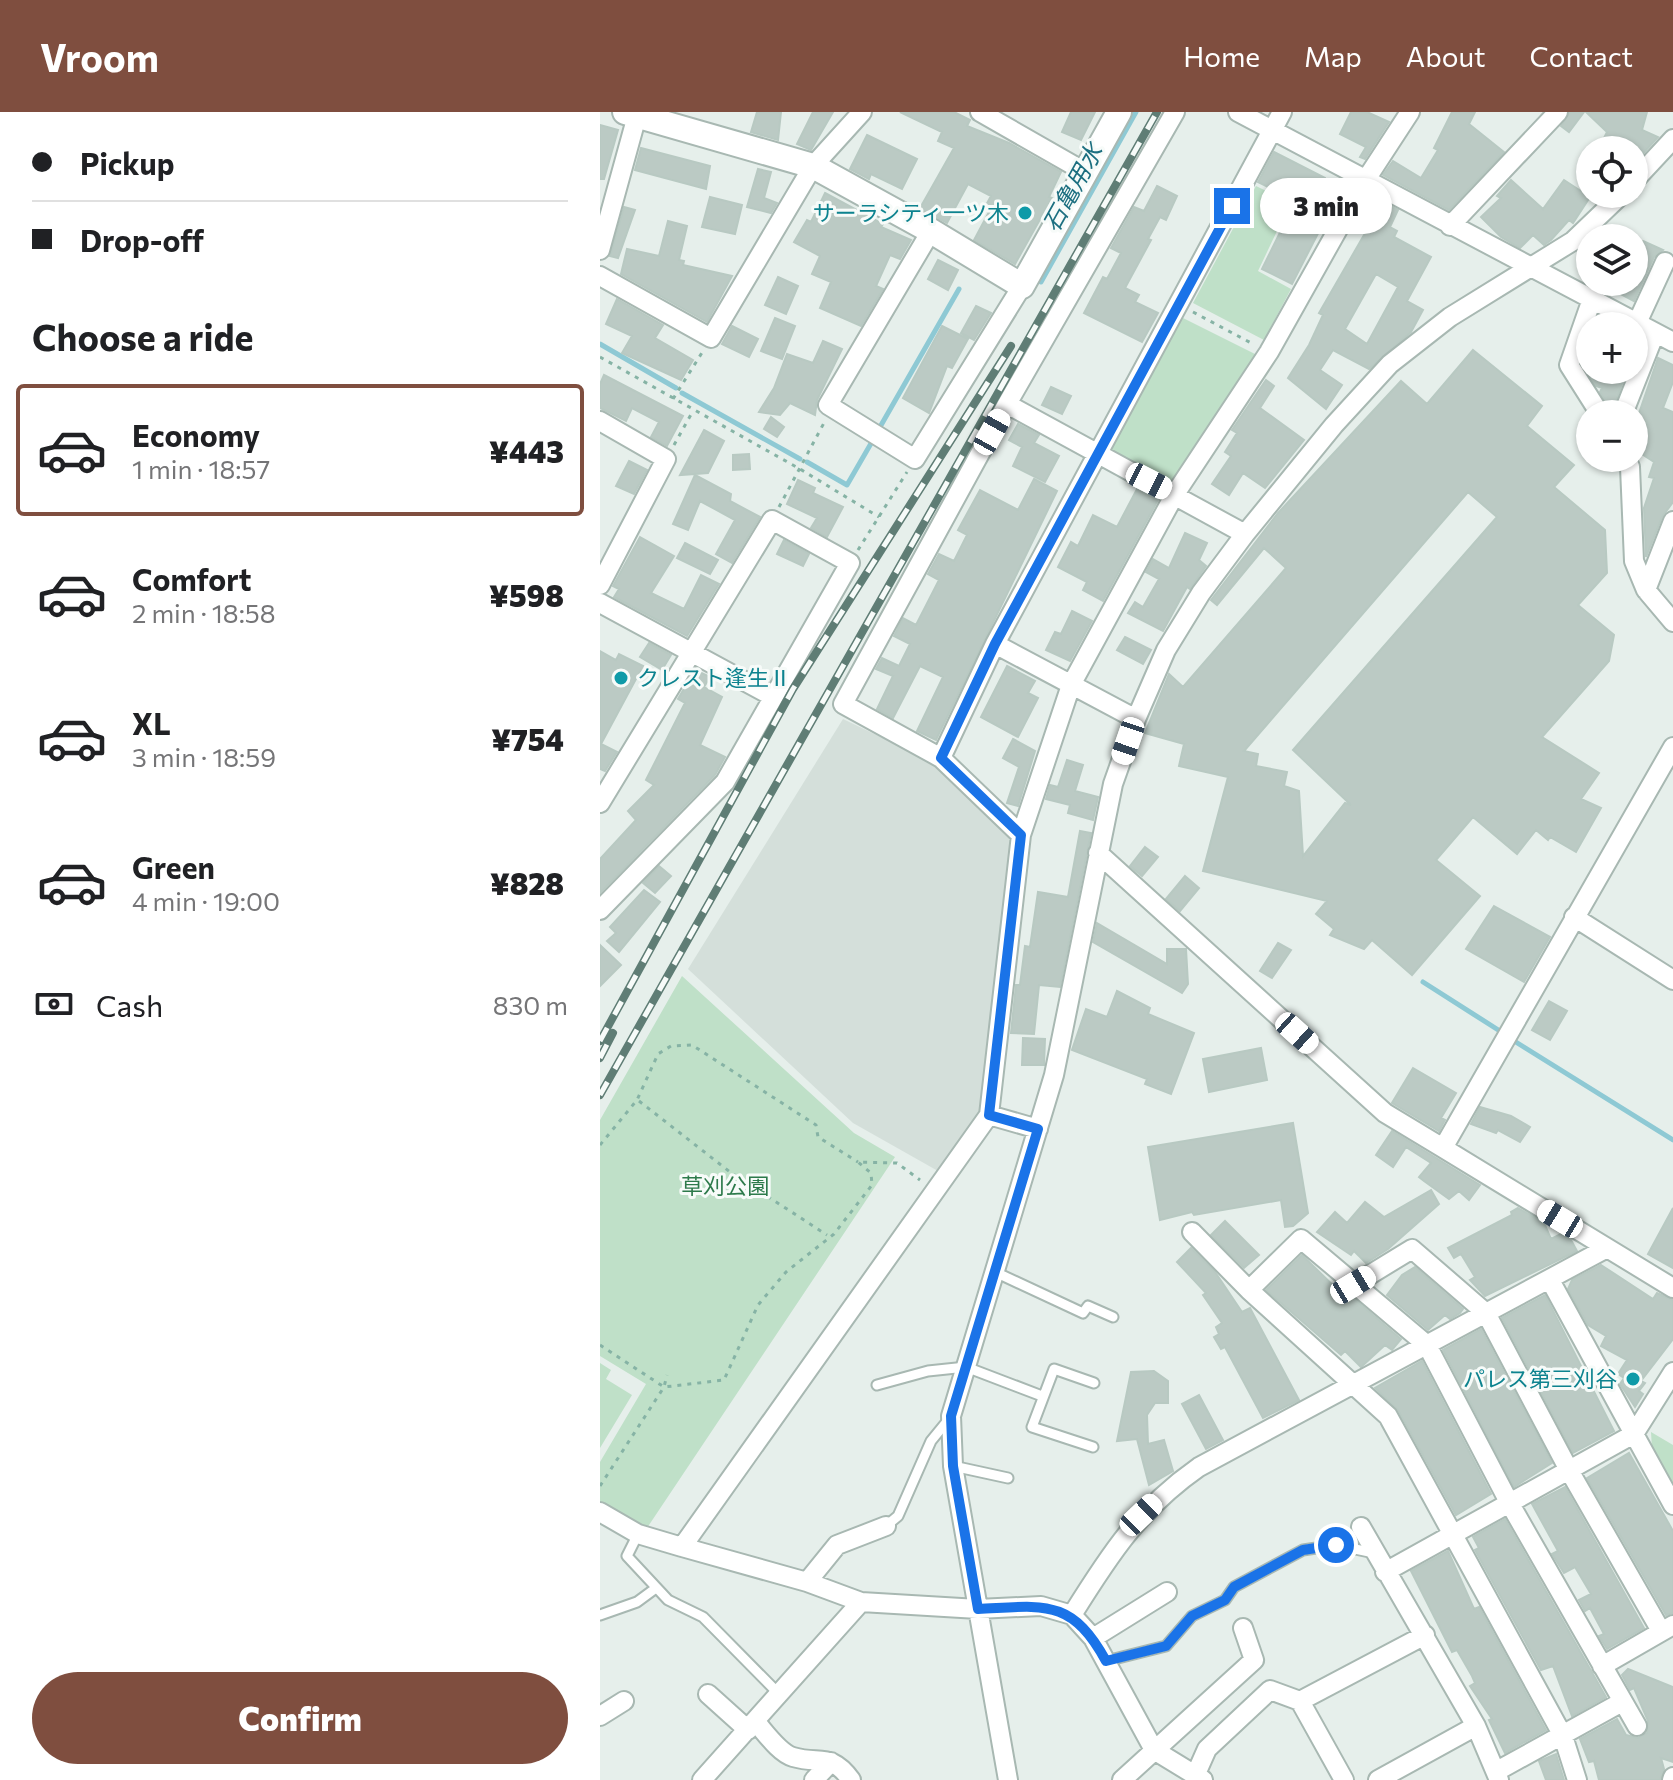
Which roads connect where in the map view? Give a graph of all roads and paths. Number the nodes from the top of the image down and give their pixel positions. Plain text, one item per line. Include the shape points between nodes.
1 (862, 112) edge
2 (980, 112) edge
3 (1119, 112) edge
4 (1175, 112) edge
5 (1238, 112) edge
6 (1282, 112) edge
7 (1410, 112) edge
8 (1558, 112) edge
9 (633, 113) edge
10 (1272, 131) junction
11 (1673, 139) edge
12 (813, 166) junction
13 (1648, 166) edge
14 (1085, 172) junction
15 (1365, 181) junction
16 (1607, 208) edge
17 (1450, 226) junction
18 (931, 231) junction
19 (600, 250) edge
20 (1665, 262) dead end
21 (1527, 268) junction
22 (600, 276) edge
23 (1022, 286) junction
24 (1592, 299) junction
25 (1179, 305) junction
26 (1616, 312) edge
27 (1642, 312) edge
28 (1648, 329) edge
29 (1655, 333) junction
30 (711, 338) junction
31 (1673, 342) edge
32 (1269, 352) junction
33 (600, 357) edge
34 (673, 400) junction
35 (1591, 400) edge
36 (1629, 400) edge
37 (1007, 404) junction
38 (832, 407) junction
39 (693, 411) junction
40 (600, 421) edge
41 (1097, 454) junction
42 (666, 459) junction
43 (915, 459) junction
44 (800, 469) junction
45 (1630, 472) edge
46 (1175, 494) junction
47 (879, 517) junction
48 (772, 520) junction
49 (1673, 521) edge
50 (1245, 534) junction
51 (850, 563) junction
52 (600, 585) edge
53 (1646, 590) junction
54 (600, 603) edge
55 (1673, 622) edge
56 (995, 644) junction
57 (692, 653) junction
58 (1071, 685) junction
59 (772, 696) junction
60 (1136, 719) junction
61 (1673, 747) edge
62 (941, 758) junction
63 (600, 803) edge
64 (1021, 835) junction
65 (1098, 853) junction
66 (600, 910) edge
67 (1574, 917) junction
68 (1673, 980) edge
69 (637, 1100) junction
70 (989, 1115) junction
71 (1038, 1129) junction
72 (600, 1145) edge
73 (1443, 1148) junction
74 (858, 1162) junction
75 (927, 1185) dead end
76 (1192, 1232) dead end
77 (827, 1235) junction
78 (1607, 1248) junction
79 (995, 1272) junction
80 (1550, 1280) junction
81 (1353, 1285) junction
82 (1673, 1288) edge
83 (1249, 1290) junction
84 (1486, 1313) junction
85 (1113, 1317) dead end
86 (600, 1345) edge
87 (1427, 1345) junction
88 (966, 1367) junction
89 (1673, 1372) edge
90 (667, 1375) dead end
91 (1094, 1383) dead end
92 (877, 1385) dead end
93 (1354, 1385) junction
94 (664, 1387) junction
95 (1042, 1396) junction
96 (951, 1416) junction
97 (1634, 1434) junction
98 (1093, 1447) dead end
99 (953, 1466) junction
100 (1570, 1472) junction
101 (1008, 1478) dead end
102 (600, 1486) edge
103 (1510, 1504) junction
104 (1673, 1505) edge
105 (600, 1512) edge
106 (886, 1526) joint
107 (1361, 1527) dead end
108 (638, 1534) junction
109 (1452, 1534) junction
110 (682, 1547) junction
111 (1375, 1553) junction
112 (1385, 1572) junction
113 (807, 1582) junction
114 (656, 1588) junction
115 (1167, 1592) dead end
116 (861, 1602) junction
117 (978, 1609) junction
118 (600, 1615) edge
119 (1072, 1615) junction
120 (1243, 1628) dead end
121 (1667, 1628) edge
122 (1425, 1635) junction
123 (1093, 1638) junction
124 (1106, 1661) junction
125 (1602, 1666) junction
126 (708, 1694) dead end
127 (779, 1694) junction
128 (624, 1701) dead end
129 (1300, 1701) junction
130 (1622, 1702) junction
131 (600, 1716) edge
132 (751, 1726) junction
133 (1476, 1726) junction
134 (1637, 1726) dead end
135 (1563, 1736) junction
136 (1154, 1750) junction
137 (831, 1762) junction
138 (1498, 1775) edge
139 (1199, 1778) edge
140 (702, 1780) edge
141 (814, 1780) edge
142 (851, 1780) edge
143 (1008, 1780) edge
144 (1122, 1780) edge
145 (1344, 1780) edge
146 (1378, 1780) edge
147 (1577, 1780) edge

1 - 12 street
2 - 14 street
3 - 14 street
4 - 37 street
5 - 10 street
6 - 10 street
7 - 15 street
8 - 17 street
9 - 12 street
9 - 19 street
10 - 15 street
10 - 25 street
11 - 13 street
12 - 18 street
12 - 30 street
14 - 23 street
15 - 17 street
15 - 32 street
16 - 21 street via 1573,241
17 - 21 street
18 - 23 street
18 - 38 street via 828,405
20 - 27 street
21 - 24 street
21 - 50 street via 1450,317 1390,364
22 - 30 street
23 - 43 street
24 - 26 street
24 - 35 street via 1569,365
25 - 32 path
25 - 41 street
28 - 29 street
29 - 31 street
29 - 36 street
30 - 34 path
32 - 46 street
33 - 34 path
34 - 39 path
37 - 41 street
37 - 62 street via 843,704
38 - 43 street
38 - 44 path
39 - 42 path
39 - 44 path
40 - 42 street
41 - 46 street
41 - 56 street
42 - 52 street
43 - 47 path
44 - 47 path
44 - 48 path
45 - 53 street via 1634,561
46 - 50 street
46 - 58 street
47 - 51 path
48 - 51 street
48 - 57 street
49 - 53 street
50 - 60 street via 1166,650
51 - 59 street
53 - 55 street
54 - 57 street
56 - 58 street
56 - 62 street
57 - 59 street
57 - 63 street
58 - 60 street
58 - 64 street
59 - 66 street via 725,782
60 - 65 street via 1113,784
61 - 67 street
62 - 64 street
64 - 70 street
65 - 71 street via 1073,989
65 - 73 street via 1385,1113
67 - 68 street
67 - 73 street
69 - 72 path
69 - 74 path via 658,1054 671,1046 692,1045 816,1125 818,1137
69 - 77 path via 730,1172
70 - 71 street
70 - 110 street
71 - 79 street
73 - 78 street
74 - 75 path via 897,1163
74 - 77 path via 871,1173 872,1185 834,1234
76 - 83 street
77 - 94 path via 758,1305 724,1380
78 - 80 street
78 - 82 street
79 - 85 lane via 1083,1313 1088,1306
79 - 88 street
80 - 84 street
80 - 97 street
81 - 83 street via 1301,1239
81 - 84 street via 1412,1249
81 - 87 street
83 - 93 street
84 - 87 street
84 - 100 street
86 - 94 path
87 - 93 street
87 - 103 street
88 - 92 lane
88 - 95 lane
88 - 96 street
89 - 97 street
90 - 94 path
91 - 95 lane via 1054,1369
93 - 109 street via 1388,1416
93 - 119 street via 1167,1489 1117,1544
94 - 102 path
95 - 98 lane via 1032,1427
96 - 99 street
96 - 106 lane via 931,1441 898,1516
97 - 100 street
97 - 104 street
99 - 101 lane
99 - 117 street
100 - 103 street
100 - 121 street
103 - 109 street
103 - 125 street
105 - 108 street
106 - 113 street via 837,1545
107 - 111 street
108 - 110 street
108 - 114 lane via 627,1556
109 - 112 street
109 - 135 street
110 - 113 street
111 - 112 street
111 - 124 lane via 1336,1545 1303,1550 1192,1616 1166,1646
112 - 122 street
113 - 116 street
114 - 118 lane via 637,1602
114 - 127 lane via 703,1617
115 - 123 street
116 - 117 street
116 - 127 street
117 - 119 street via 1041,1606
117 - 143 street
119 - 123 street
120 - 136 street via 1254,1660
121 - 125 street
122 - 129 street
122 - 133 street
123 - 124 street
124 - 136 street
125 - 130 street
126 - 132 street
127 - 132 street
128 - 131 street
129 - 139 street via 1270,1690 1207,1749
129 - 145 street
130 - 134 street
130 - 135 street
132 - 137 street via 792,1757
132 - 140 street
133 - 138 street
133 - 146 street
135 - 138 street
135 - 147 street
136 - 139 street
136 - 144 street
137 - 141 street
137 - 142 street

